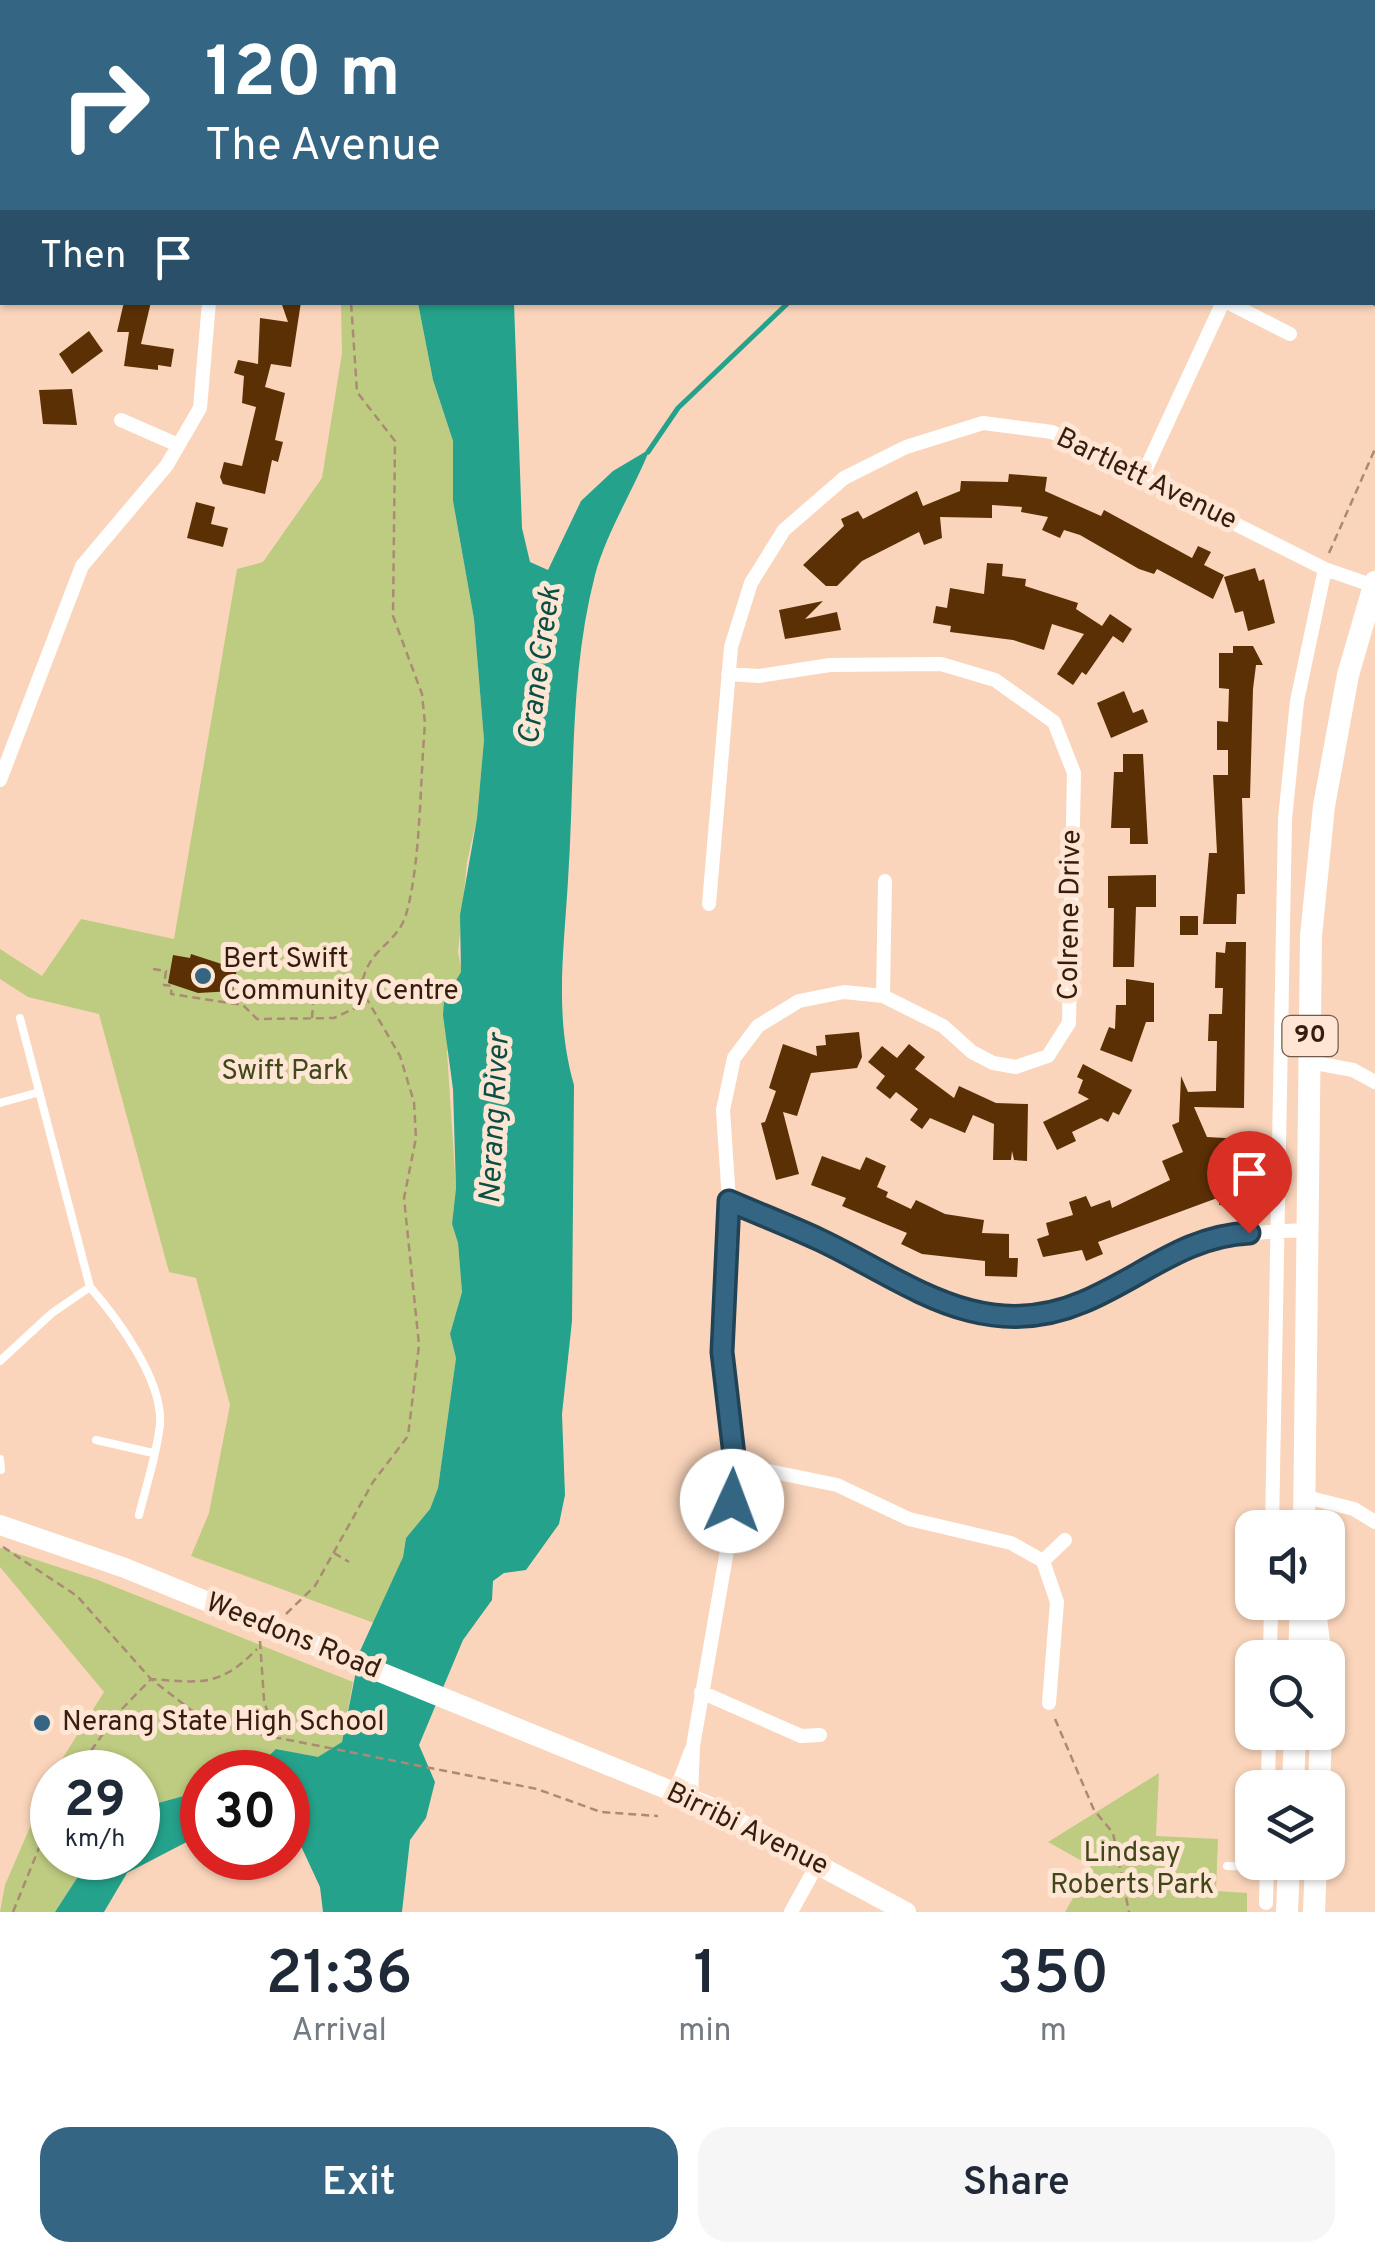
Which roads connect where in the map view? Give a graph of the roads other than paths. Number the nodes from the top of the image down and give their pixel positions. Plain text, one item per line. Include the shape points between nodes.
1 (209, 305) edge
2 (1224, 305) edge
3 (1231, 305) edge
4 (1290, 334) dead end
5 (121, 420) dead end
6 (178, 445) junction
7 (1143, 475) junction
8 (1325, 569) junction
9 (1374, 584) edge
10 (728, 674) junction
11 (0, 780) edge
12 (885, 881) dead end
13 (709, 904) dead end
14 (883, 996) junction
15 (20, 1018) dead end
16 (1310, 1062) junction
17 (1375, 1082) edge
18 (36, 1093) junction
19 (0, 1102) edge
20 (729, 1201) junction
21 (1308, 1230) junction
22 (1277, 1231) junction
23 (90, 1286) junction
24 (0, 1361) edge
25 (96, 1440) dead end
26 (153, 1454) junction
27 (0, 1459) edge
28 (735, 1464) junction
29 (1, 1470) edge
30 (1306, 1498) junction
31 (1272, 1510) edge
32 (1306, 1510) edge
33 (140, 1515) dead end
34 (1375, 1522) edge
35 (0, 1525) edge
36 (1064, 1540) dead end
37 (1042, 1561) junction
38 (701, 1692) junction
39 (1049, 1704) road end
40 (820, 1735) dead end
41 (584, 1756) joint
42 (683, 1796) junction
43 (818, 1864) junction
44 (1227, 1866) dead end
45 (1235, 1866) edge
46 (1275, 1880) edge
47 (1315, 1880) edge
48 (1276, 1908) edge
49 (791, 1912) edge
50 (906, 1912) edge
51 (1314, 1912) edge

1 - 6 street via 200,408
2 - 7 street
3 - 4 street
5 - 6 street
6 - 11 street via 82,566
7 - 8 street, Bartlett Avenue
7 - 10 street, Bartlett Avenue via 1052,432 1000,425 982,423 906,448 844,478 784,530 752,583
8 - 9 street, Bartlett Avenue
8 - 22 street via 1297,700 1284,819
9 - 16 main road, 90 via 1348,675 1324,806 1311,936
10 - 13 street, Bartlett Avenue
10 - 14 street, Colrene Drive via 941,664 995,680 1054,722 1074,773 1069,1023 1048,1056 1016,1067 972,1052 943,1026
12 - 14 street
14 - 20 street, Colrene Drive via 844,992 800,1001 750,1036 734,1058 724,1110
15 - 18 lane
16 - 17 street
16 - 21 main road, 90
18 - 19 lane
18 - 23 lane
20 - 22 street via 821,1240 931,1301 983,1314 1080,1304 1165,1254 1222,1234
20 - 28 street, Colrene Drive via 722,1352
21 - 22 street
21 - 30 main road, 90
22 - 31 street
23 - 24 lane
23 - 26 lane via 146,1372 160,1420
25 - 26 lane
26 - 33 lane
27 - 29 lane
28 - 37 street via 837,1486 909,1519 1011,1543
28 - 38 street, Colrene Drive
30 - 32 main road, 90
30 - 34 street via 1354,1509
35 - 41 street, Weedons Road via 72,1547
36 - 37 street
37 - 39 street via 1057,1602
38 - 40 street via 801,1736
38 - 42 street, Colrene Drive
41 - 42 street, Birribi Avenue
42 - 43 street, Birribi Avenue
43 - 49 street
43 - 50 street, Birribi Avenue
44 - 45 lane
46 - 48 main road
47 - 51 main road

